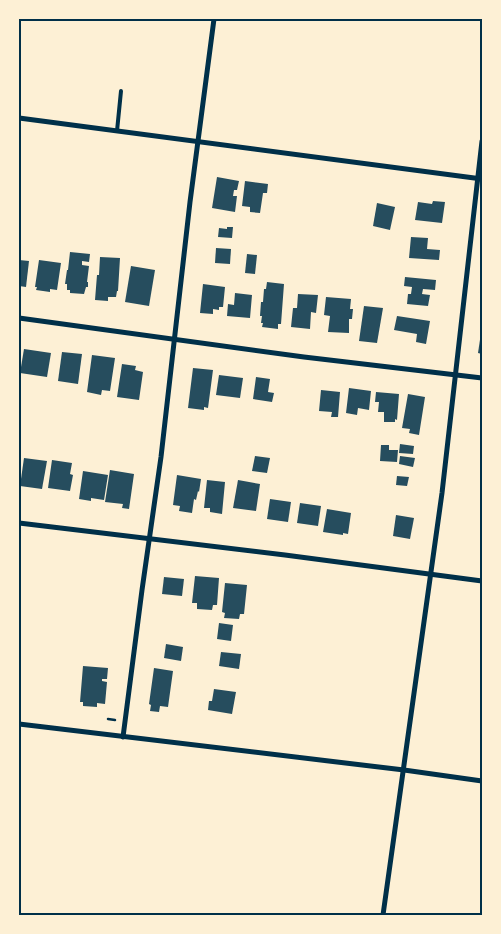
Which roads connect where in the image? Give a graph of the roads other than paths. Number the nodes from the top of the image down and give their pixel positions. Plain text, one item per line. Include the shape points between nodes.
1 (214, 19) edge
2 (121, 91) dead end
3 (19, 118) edge
4 (116, 130) junction
5 (199, 141) junction
6 (482, 141) edge
7 (480, 179) edge
8 (19, 318) edge
9 (174, 339) junction
10 (456, 375) junction
11 (482, 378) edge
12 (19, 523) edge
13 (149, 539) junction
14 (431, 574) junction
15 (482, 582) edge
16 (19, 724) edge
17 (123, 737) junction
18 (404, 770) junction
19 (482, 781) edge
20 (383, 915) edge

1 - 5 street
2 - 4 lane
3 - 4 street
4 - 5 street
5 - 7 street
5 - 9 street
6 - 7 street
7 - 10 street
8 - 9 street
9 - 10 street
9 - 13 street
10 - 11 street
10 - 14 street
12 - 13 street
13 - 14 street
13 - 17 street
14 - 15 street
14 - 18 street
16 - 17 street
17 - 18 street
18 - 19 street
18 - 20 street

